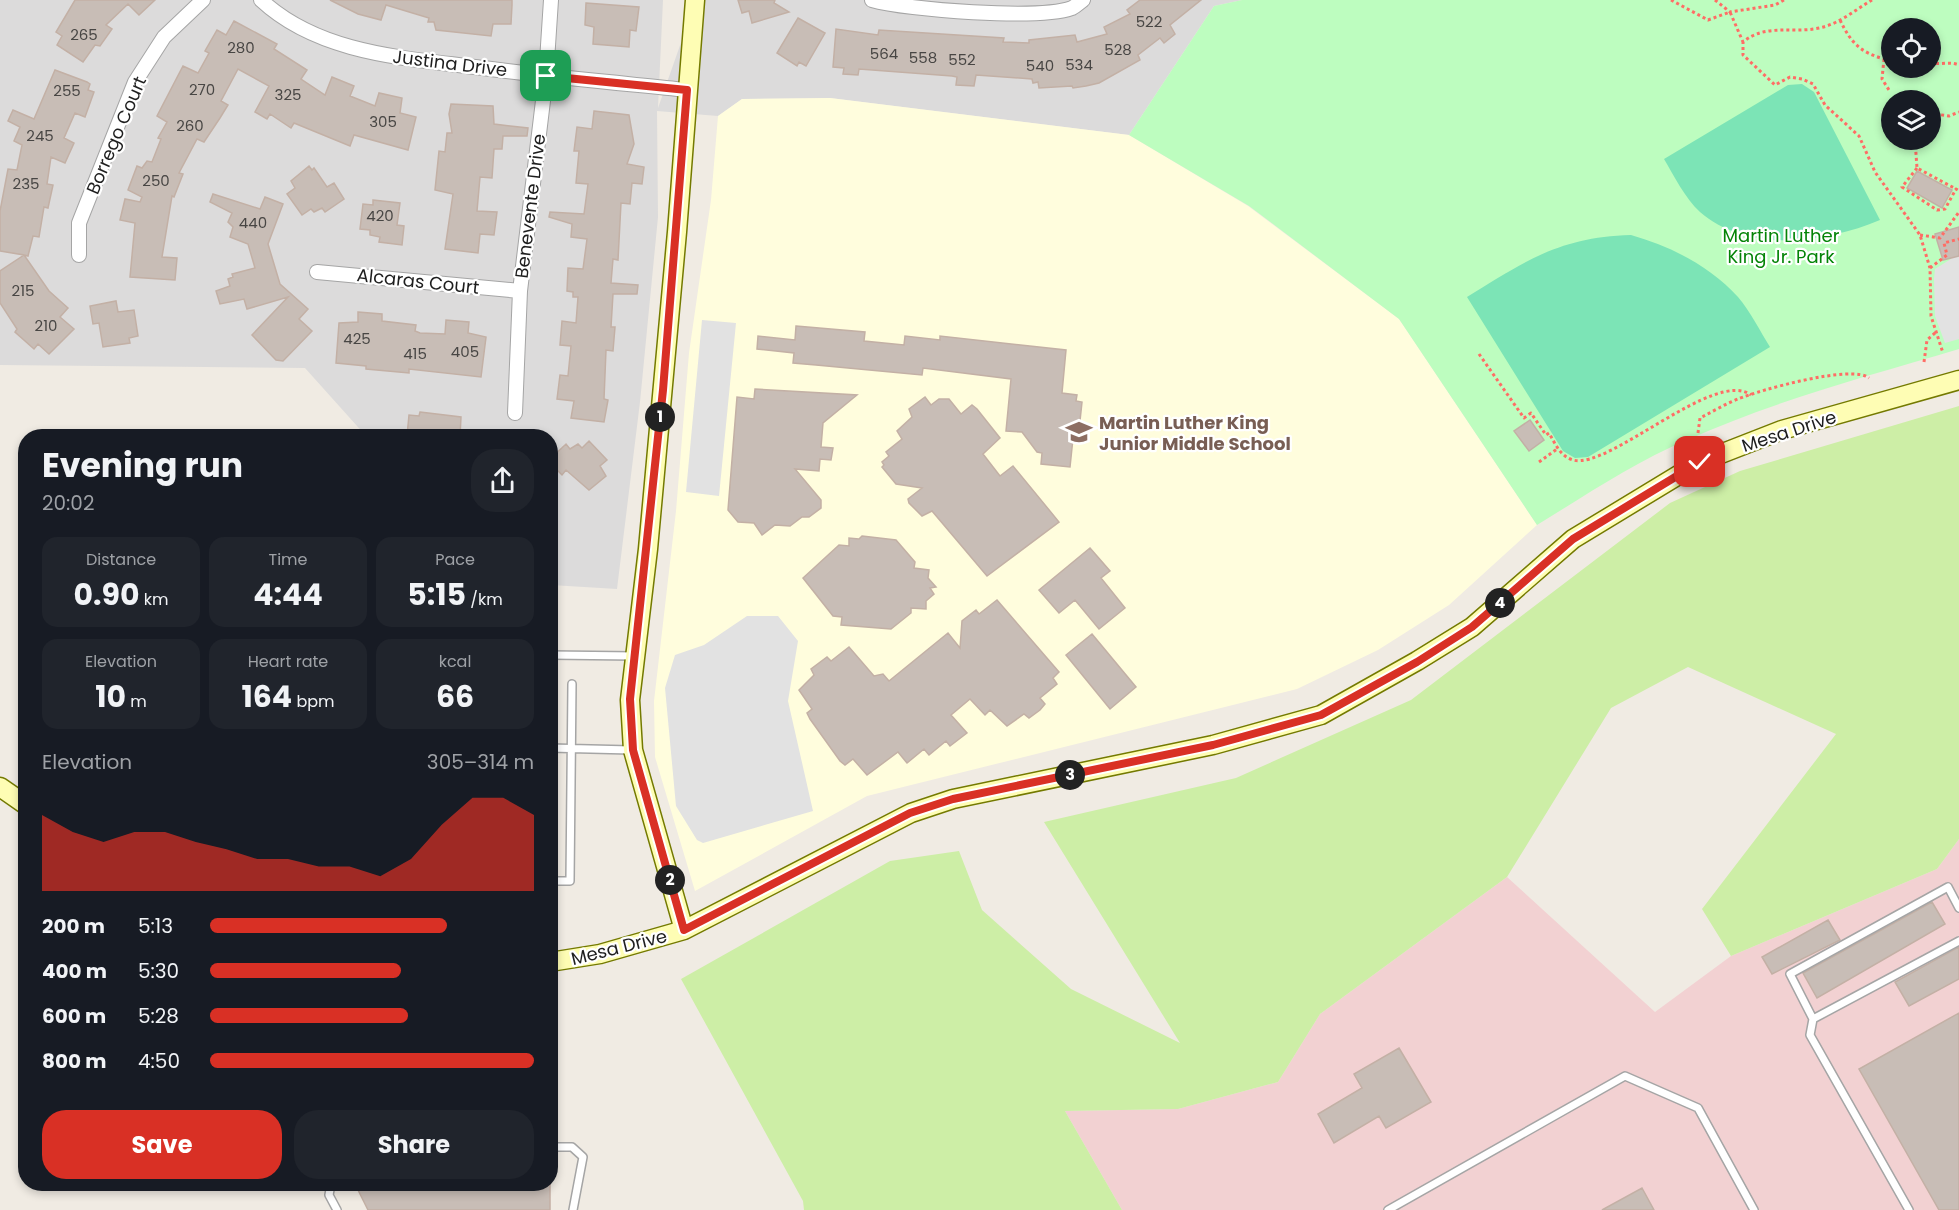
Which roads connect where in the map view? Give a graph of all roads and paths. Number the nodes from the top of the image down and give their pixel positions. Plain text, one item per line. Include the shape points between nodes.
1 (203, 0) edge
2 (261, 0) edge
3 (551, 0) edge
4 (695, 0) edge
5 (872, 0) edge
6 (1083, 0) edge
7 (1671, 0) edge
8 (1715, 0) edge
9 (1784, 0) edge
10 (1872, 0) edge
11 (1730, 12) junction
12 (1840, 20) junction
13 (1743, 42) junction
14 (1881, 58) edge
15 (1941, 64) edge
16 (1959, 65) edge
17 (546, 76) junction
18 (1882, 78) edge
19 (687, 90) junction
20 (1889, 90) dead end
21 (1959, 112) edge
22 (1941, 115) edge
23 (1916, 150) edge
24 (1917, 168) junction
25 (1958, 190) edge
26 (1959, 212) edge
27 (1920, 235) junction
28 (1940, 238) junction
29 (1959, 239) edge
30 (1944, 243) junction
31 (80, 255) dead end
32 (1930, 268) junction
33 (317, 272) dead end
34 (519, 291) junction
35 (1936, 332) junction
36 (1943, 353) dead end
37 (1479, 354) dead end
38 (1924, 362) dead end
39 (1869, 378) dead end
40 (1959, 380) edge
41 (1751, 395) junction
42 (515, 413) dead end
43 (1698, 433) dead end
44 (1558, 449) junction
45 (1539, 462) dead end
46 (558, 655) edge
47 (635, 656) junction
48 (572, 684) dead end
49 (558, 748) edge
50 (572, 748) junction
51 (633, 750) junction
52 (0, 787) edge
53 (18, 800) edge
54 (558, 881) edge
55 (1959, 908) edge
56 (684, 930) junction
57 (1959, 941) edge
58 (558, 961) edge
59 (1813, 1019) junction
60 (558, 1147) edge
61 (330, 1191) edge
62 (337, 1210) edge
63 (573, 1210) edge
64 (1388, 1210) edge
65 (1754, 1210) edge
66 (1909, 1210) edge

1 - 31 street, Borrego Court via 164,37 135,82 80,223
2 - 17 street, Justina Drive via 310,32 369,53
3 - 17 street, Benevente Drive
4 - 19 main road
5 - 6 street via 976,12 1036,12 1071,8
7 - 11 path via 1708,20
8 - 11 path
9 - 11 path
10 - 12 path
11 - 13 path
12 - 13 path via 1819,28 1753,33
12 - 14 path via 1853,44 1866,54
13 - 27 path via 1743,55 1775,85 1790,78 1812,84 1826,105 1859,136 1875,172
15 - 16 path
17 - 19 street, Justina Drive
17 - 34 street, Benevente Drive
18 - 20 path
19 - 47 main road via 675,255
21 - 22 path
23 - 24 path
24 - 25 path
24 - 25 path via 1902,187 1937,210 1946,208
26 - 28 path
27 - 28 path
27 - 32 path
28 - 30 path
29 - 30 path
30 - 32 path via 1947,255
32 - 35 path via 1931,316
33 - 34 street, Alcaras Court
34 - 42 street, Benevente Drive
35 - 36 path
35 - 38 path via 1927,340
37 - 44 path via 1524,418 1531,413
39 - 41 path via 1856,372
40 - 56 main road, Mesa Drive via 1782,430 1700,462 1573,539 1472,627 1321,715 1213,745 953,799 910,813
41 - 43 path via 1700,418
41 - 44 path via 1737,390 1711,397 1588,459 1575,460
44 - 45 path
46 - 47 lane
47 - 51 main road via 630,699
48 - 50 lane
49 - 50 lane
50 - 51 lane
50 - 54 lane via 570,881
51 - 56 main road
52 - 53 main road
55 - 59 lane via 1948,887 1790,974
56 - 58 main road, Mesa Drive via 600,954
57 - 59 lane
59 - 66 lane via 1810,1035
60 - 63 lane via 572,1147 583,1157
61 - 62 lane
64 - 65 lane via 1625,1076 1698,1108

